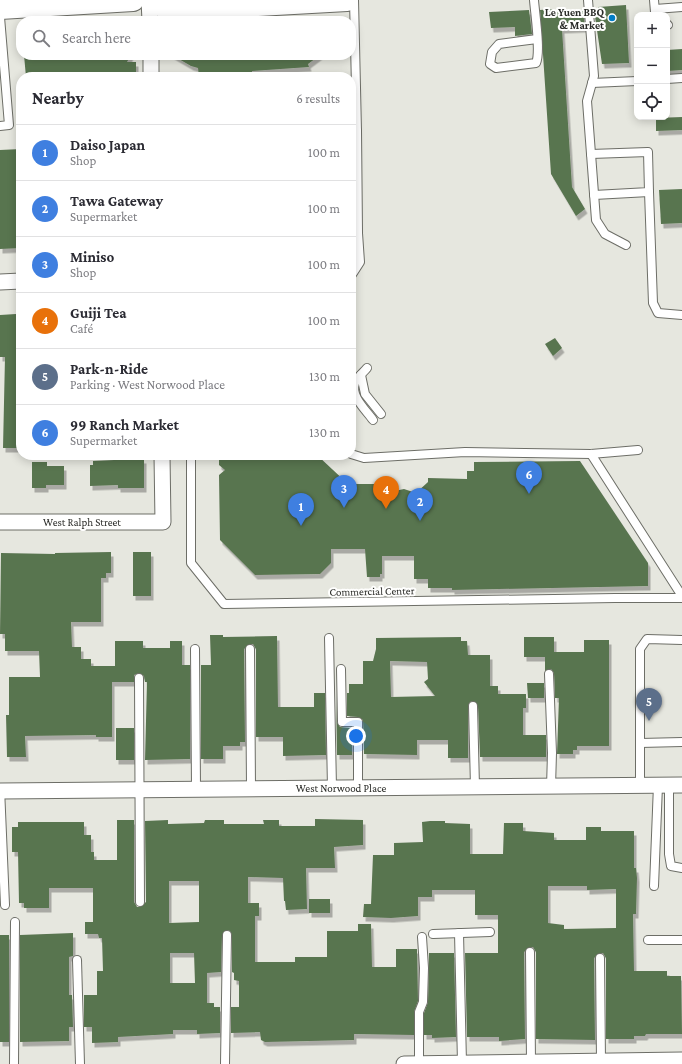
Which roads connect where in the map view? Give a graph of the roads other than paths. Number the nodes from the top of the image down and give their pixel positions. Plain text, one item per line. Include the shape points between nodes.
1 (133, 0) edge
2 (150, 0) edge
3 (348, 0) edge
4 (354, 0) edge
5 (534, 0) edge
6 (588, 0) edge
7 (654, 0) edge
8 (35, 3) edge
9 (682, 7) edge
10 (0, 8) edge
11 (656, 12) edge
12 (150, 16) edge
13 (354, 16) edge
14 (0, 17) edge
15 (537, 39) junction
16 (151, 60) edge
17 (354, 60) edge
18 (151, 72) edge
19 (354, 72) edge
20 (682, 78) edge
21 (670, 79) edge
22 (634, 81) edge
23 (592, 83) junction
24 (0, 126) edge
25 (591, 154) junction
26 (356, 182) edge
27 (649, 192) junction
28 (594, 195) junction
29 (626, 244) dead end
30 (356, 268) edge
31 (16, 281) edge
32 (0, 282) edge
33 (682, 315) edge
34 (367, 368) dead end
35 (361, 375) junction
36 (356, 381) edge
37 (356, 396) edge
38 (381, 414) dead end
39 (373, 420) dead end
40 (638, 450) dead end
41 (591, 454) junction
42 (356, 456) edge
43 (162, 460) edge
44 (191, 460) edge
45 (0, 522) edge
46 (682, 597) edge
47 (329, 638) dead end
48 (682, 640) edge
49 (195, 649) dead end
50 (250, 649) dead end
51 (341, 669) dead end
52 (549, 674) dead end
53 (139, 678) dead end
54 (473, 706) dead end
55 (682, 742) edge
56 (640, 743) junction
57 (669, 785) edge
58 (640, 786) junction
59 (0, 787) edge
60 (475, 787) junction
61 (551, 787) junction
62 (196, 788) junction
63 (251, 788) junction
64 (332, 788) junction
65 (358, 788) junction
66 (140, 789) junction
67 (0, 791) edge
68 (682, 868) edge
69 (654, 886) dead end
70 (140, 902) dead end
71 (5, 905) dead end
72 (15, 922) dead end
73 (490, 932) dead end
74 (433, 934) dead end
75 (459, 934) junction
76 (226, 935) dead end
77 (422, 937) dead end
78 (648, 940) dead end
79 (682, 940) edge
80 (530, 952) dead end
81 (600, 958) dead end
82 (77, 960) dead end
83 (682, 1060) edge
84 (601, 1061) junction
85 (531, 1062) junction
86 (462, 1063) junction
87 (14, 1064) edge
88 (80, 1064) edge
89 (225, 1064) edge
90 (404, 1064) edge
91 (419, 1064) edge
92 (437, 1064) edge

1 - 8 main road
2 - 3 main road via 170,10
2 - 12 street
4 - 13 lane
5 - 15 lane
6 - 23 lane via 594,76
7 - 11 lane
8 - 10 main road
9 - 11 lane
14 - 24 lane via 9,125
15 - 15 lane via 499,44 492,52 490,64 496,68 536,63
16 - 18 street
17 - 19 lane
20 - 21 lane
22 - 23 lane
23 - 25 lane via 587,101
25 - 27 lane via 648,152
25 - 28 lane
26 - 30 lane via 360,262
27 - 28 lane
27 - 33 lane via 653,303 658,313
28 - 29 lane via 596,220 602,230
31 - 32 street
34 - 35 lane
35 - 36 lane
35 - 38 lane via 365,394
37 - 39 lane
40 - 41 lane
41 - 42 lane via 465,452 364,458
41 - 46 lane
43 - 45 street, West Ralph Street via 163,522
44 - 46 lane, Commercial Center via 191,563 224,604
47 - 64 lane
48 - 56 lane via 647,639 642,644
49 - 62 lane
50 - 63 lane
51 - 65 lane via 342,722 358,722
52 - 61 lane
53 - 66 lane
54 - 60 lane
55 - 56 lane
56 - 58 lane
57 - 58 street, West Norwood Place
57 - 68 lane via 670,860 671,866
57 - 69 lane
58 - 61 street, West Norwood Place
59 - 67 lane
60 - 61 street, West Norwood Place
60 - 65 street, West Norwood Place
62 - 63 street, West Norwood Place
62 - 66 street, West Norwood Place
63 - 64 street, West Norwood Place
64 - 65 street, West Norwood Place
66 - 67 street, West Norwood Place
66 - 70 lane
67 - 71 lane
72 - 87 lane
73 - 75 lane
74 - 75 lane
75 - 86 lane
76 - 89 lane
77 - 91 lane via 424,968 423,1002 419,1012
78 - 79 lane
80 - 85 lane
81 - 84 lane
82 - 88 lane
83 - 84 street
84 - 85 street
85 - 86 street
86 - 92 street
90 - 91 street
91 - 92 street

